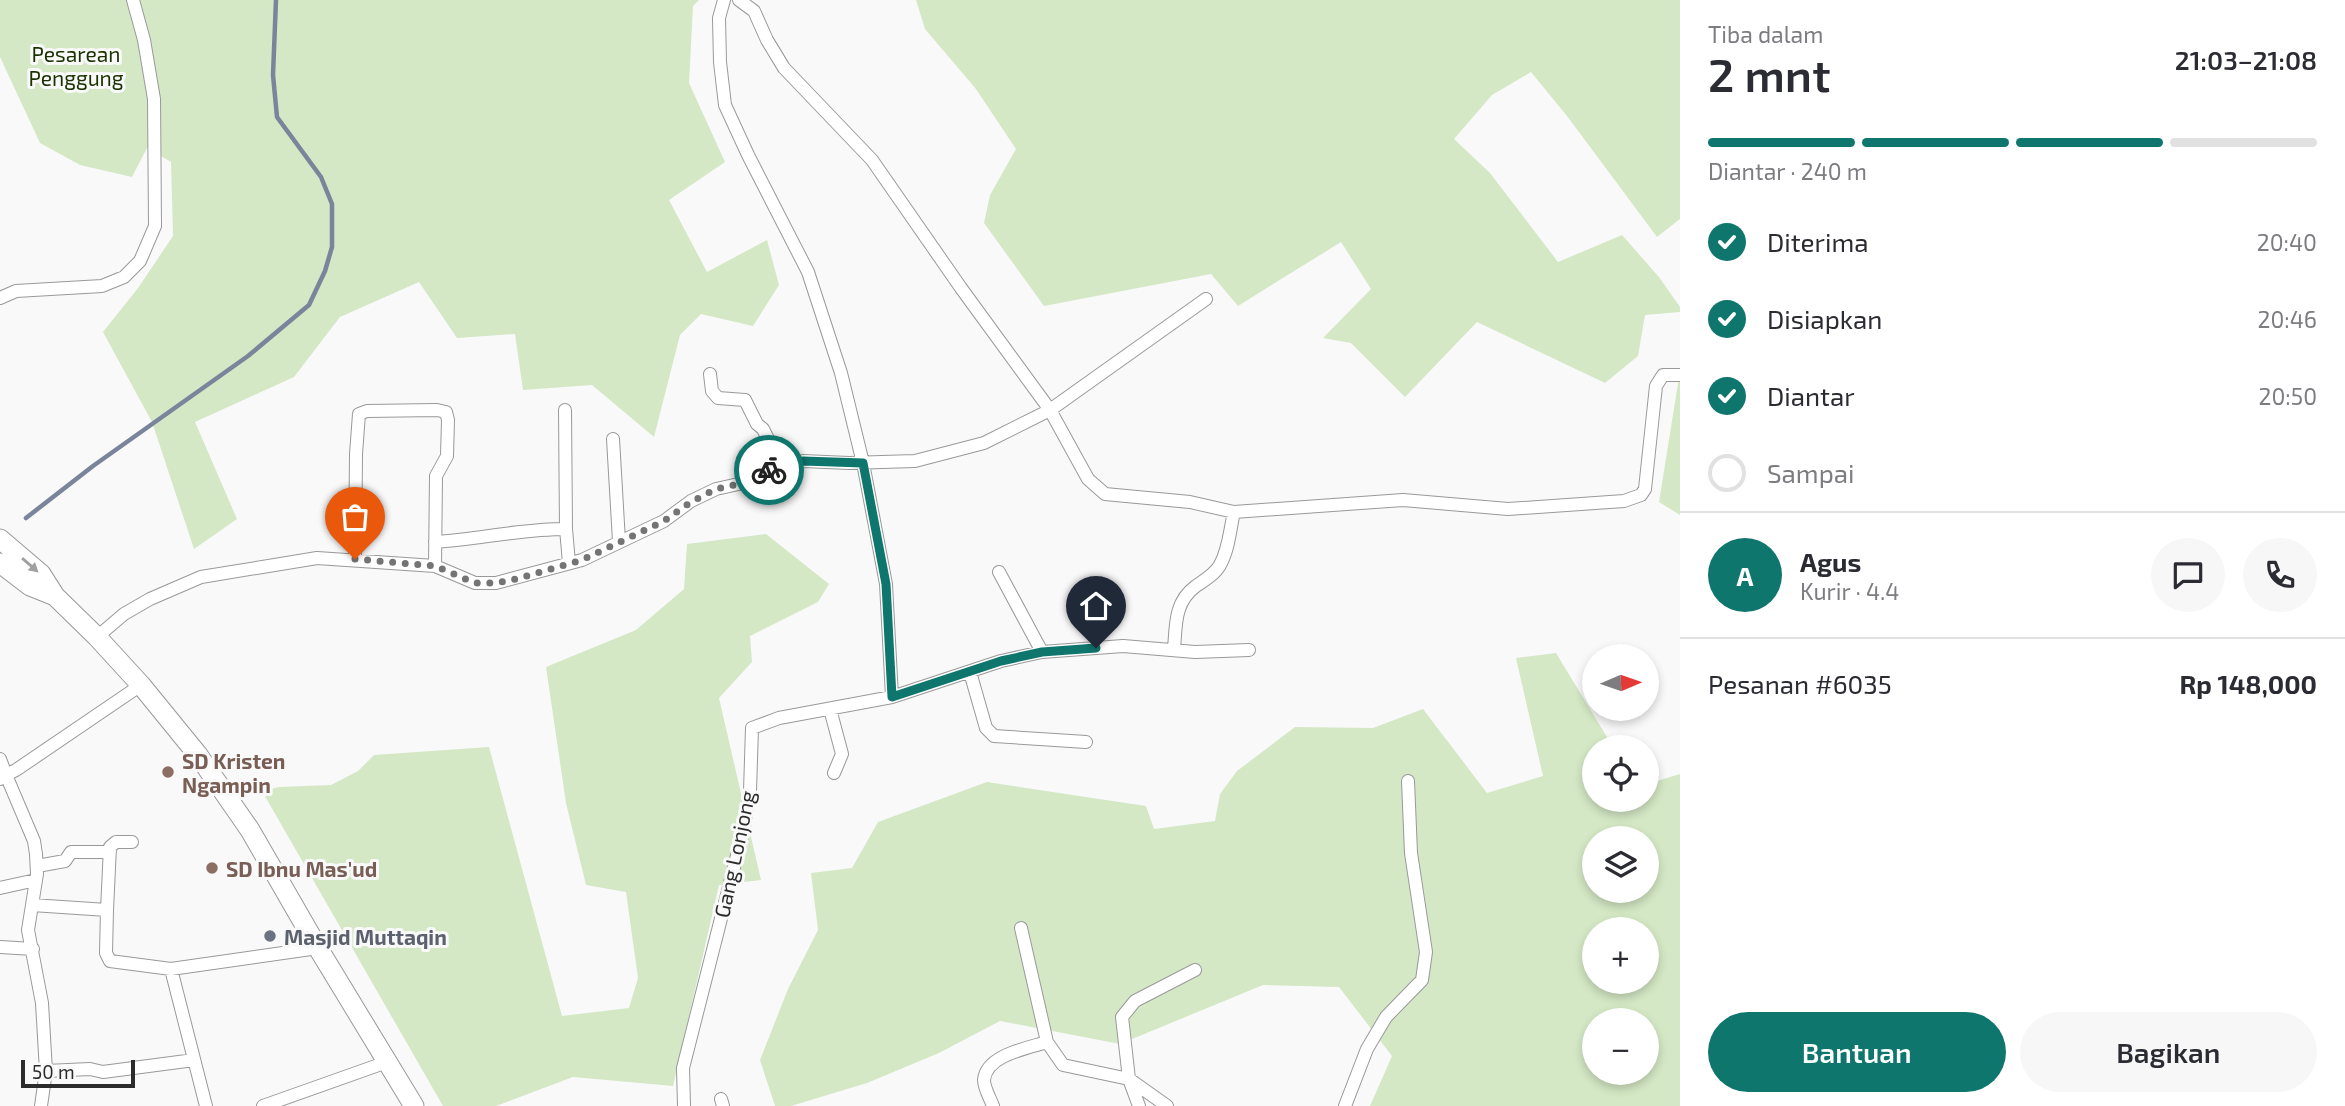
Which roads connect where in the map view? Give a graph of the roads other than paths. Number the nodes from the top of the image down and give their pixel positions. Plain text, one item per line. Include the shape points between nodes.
1 (133, 0) edge
2 (724, 0) edge
3 (739, 0) edge
4 (0, 298) edge
5 (1206, 299) dead end
6 (710, 374) dead end
7 (1680, 375) edge
8 (565, 410) dead end
9 (1050, 410) junction
10 (613, 439) dead end
11 (863, 463) junction
12 (782, 467) junction
13 (1234, 512) junction
14 (566, 529) junction
15 (0, 539) edge
16 (435, 542) junction
17 (613, 544) junction
18 (355, 559) junction
19 (0, 563) edge
20 (569, 564) junction
21 (435, 566) junction
22 (999, 572) dead end
23 (55, 596) junction
24 (97, 636) junction
25 (1174, 650) junction
26 (1249, 650) dead end
27 (1042, 652) junction
28 (970, 672) junction
29 (141, 685) junction
30 (892, 697) junction
31 (830, 709) junction
32 (1086, 742) dead end
33 (0, 759) edge
34 (834, 773) dead end
35 (3, 777) edge
36 (1408, 781) dead end
37 (131, 842) dead end
38 (110, 852) junction
39 (37, 866) junction
40 (36, 880) junction
41 (0, 888) edge
42 (32, 905) junction
43 (107, 910) junction
44 (1021, 928) dead end
45 (0, 947) edge
46 (318, 948) junction
47 (33, 949) junction
48 (171, 969) junction
49 (1195, 970) dead end
50 (1047, 1042) junction
51 (194, 1060) junction
52 (387, 1062) junction
53 (46, 1071) junction
54 (1129, 1079) junction
55 (988, 1104) edge
56 (41, 1106) edge
57 (206, 1106) edge
58 (263, 1106) edge
59 (414, 1106) edge
60 (684, 1106) edge
61 (1139, 1106) edge
62 (1167, 1106) edge
63 (1345, 1106) edge

1 - 4 street via 154,99 155,226 140,261 124,277 102,286 16,291
2 - 11 street via 719,18 725,105 808,272 841,373
3 - 9 street via 754,11 784,68 872,159
5 - 9 street
6 - 12 street via 718,398 745,400
7 - 13 street via 1663,376 1656,386 1645,489 1635,498 1507,509 1403,500
8 - 14 street
9 - 11 street via 971,447 915,461
9 - 13 street via 1088,479 1105,494 1190,502
10 - 17 street
11 - 12 street via 803,461
11 - 30 street via 886,584
12 - 17 street via 716,489 664,521
13 - 25 street via 1221,564 1181,600
14 - 16 street
14 - 20 street
15 -> 23 main road via 41,574
16 - 18 street via 436,476 447,456 446,412 367,411 359,414
16 - 21 street
17 - 20 street
18 - 21 street
18 - 24 street via 317,558 201,577 150,598
19 - 23 main road via 30,586
20 - 21 street via 496,583 475,583
22 - 27 street
23 - 24 main road
24 - 29 main road
25 - 26 street, Gang Lonjong
25 - 27 street, Gang Lonjong via 1123,646
27 - 28 street, Gang Lonjong
28 - 30 street, Gang Lonjong
28 - 32 street via 986,728 994,736
29 - 35 street
29 - 46 main road via 198,755 250,830
30 - 31 street, Gang Lonjong
31 - 34 street via 842,754
31 - 60 street, Gang Lonjong via 752,728 748,805 682,1068
33 - 35 street
35 - 39 street via 34,841
36 - 63 street via 1411,853 1426,952 1422,980 1387,1017 1367,1049
37 - 38 street via 116,842
38 - 39 street via 71,852 65,861
38 - 43 street
39 - 40 street
40 - 41 street
40 - 42 street
42 - 43 street
42 - 47 street via 28,930
43 - 48 street via 106,953 110,961
44 - 50 street
45 - 47 street
46 - 48 street
46 - 52 main road
47 - 53 street
48 - 51 street
49 - 54 street via 1126,1010 1122,1017
50 - 54 street via 1063,1065
50 - 55 street via 997,1060 988,1068 984,1080
51 - 53 street via 103,1072
51 - 57 street
52 - 58 street
52 - 59 main road
53 - 56 street
54 - 61 street
54 - 62 street

